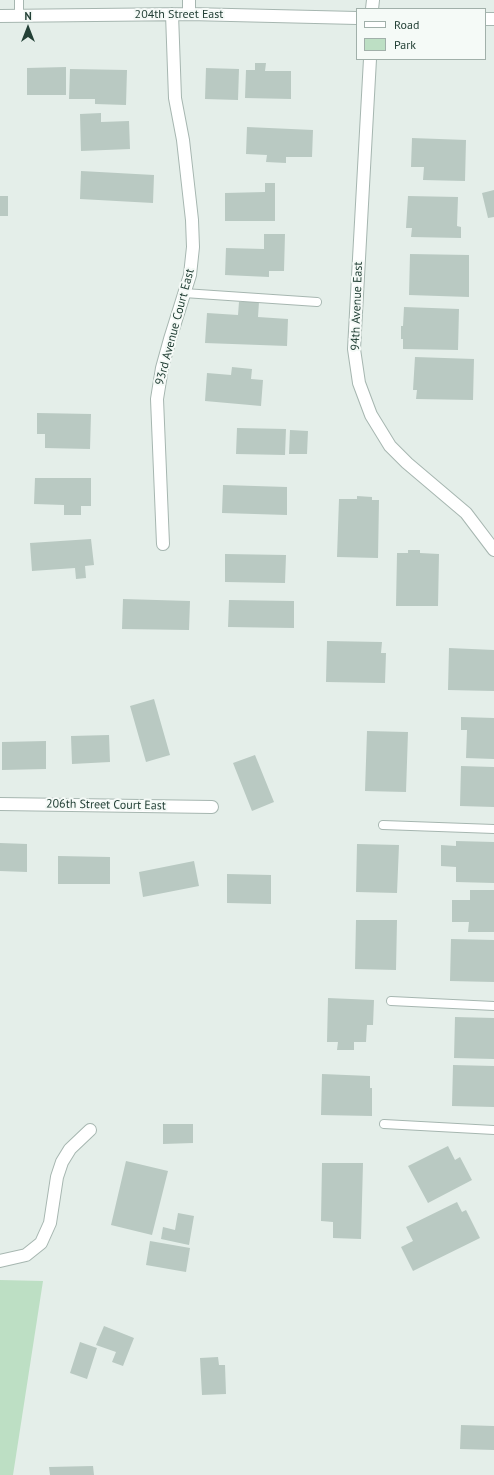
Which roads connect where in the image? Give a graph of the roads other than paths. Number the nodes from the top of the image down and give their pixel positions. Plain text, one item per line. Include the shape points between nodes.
1 (19, 0) edge
2 (190, 0) edge
3 (172, 14) junction
4 (189, 14) junction
5 (0, 16) edge
6 (19, 16) junction
7 (356, 18) edge
8 (370, 60) edge
9 (184, 293) junction
10 (317, 302) dead end
11 (163, 544) dead end
12 (494, 550) edge
13 (0, 804) edge
14 (212, 807) dead end
15 (383, 825) dead end
16 (494, 829) edge
17 (391, 1001) dead end
18 (494, 1006) edge
19 (384, 1124) dead end
20 (90, 1130) dead end
21 (494, 1130) edge
22 (0, 1261) edge

1 - 6 lane
2 - 4 street
3 - 4 street, 204th Street East
3 - 6 street, 204th Street East
3 - 9 street, 93rd Avenue Court East via 175,98 193,240 190,275
4 - 7 street, 204th Street East
5 - 6 street, 204th Street East
8 - 12 street, 94th Avenue East via 354,349 359,383 371,415 390,446 466,513
9 - 10 lane
9 - 11 street, 93rd Avenue Court East via 162,368 157,399
13 - 14 street, 206th Street Court East
15 - 16 lane
17 - 18 lane
19 - 21 lane
20 - 22 street via 70,1149 62,1162 57,1177 50,1223 41,1243 26,1255

